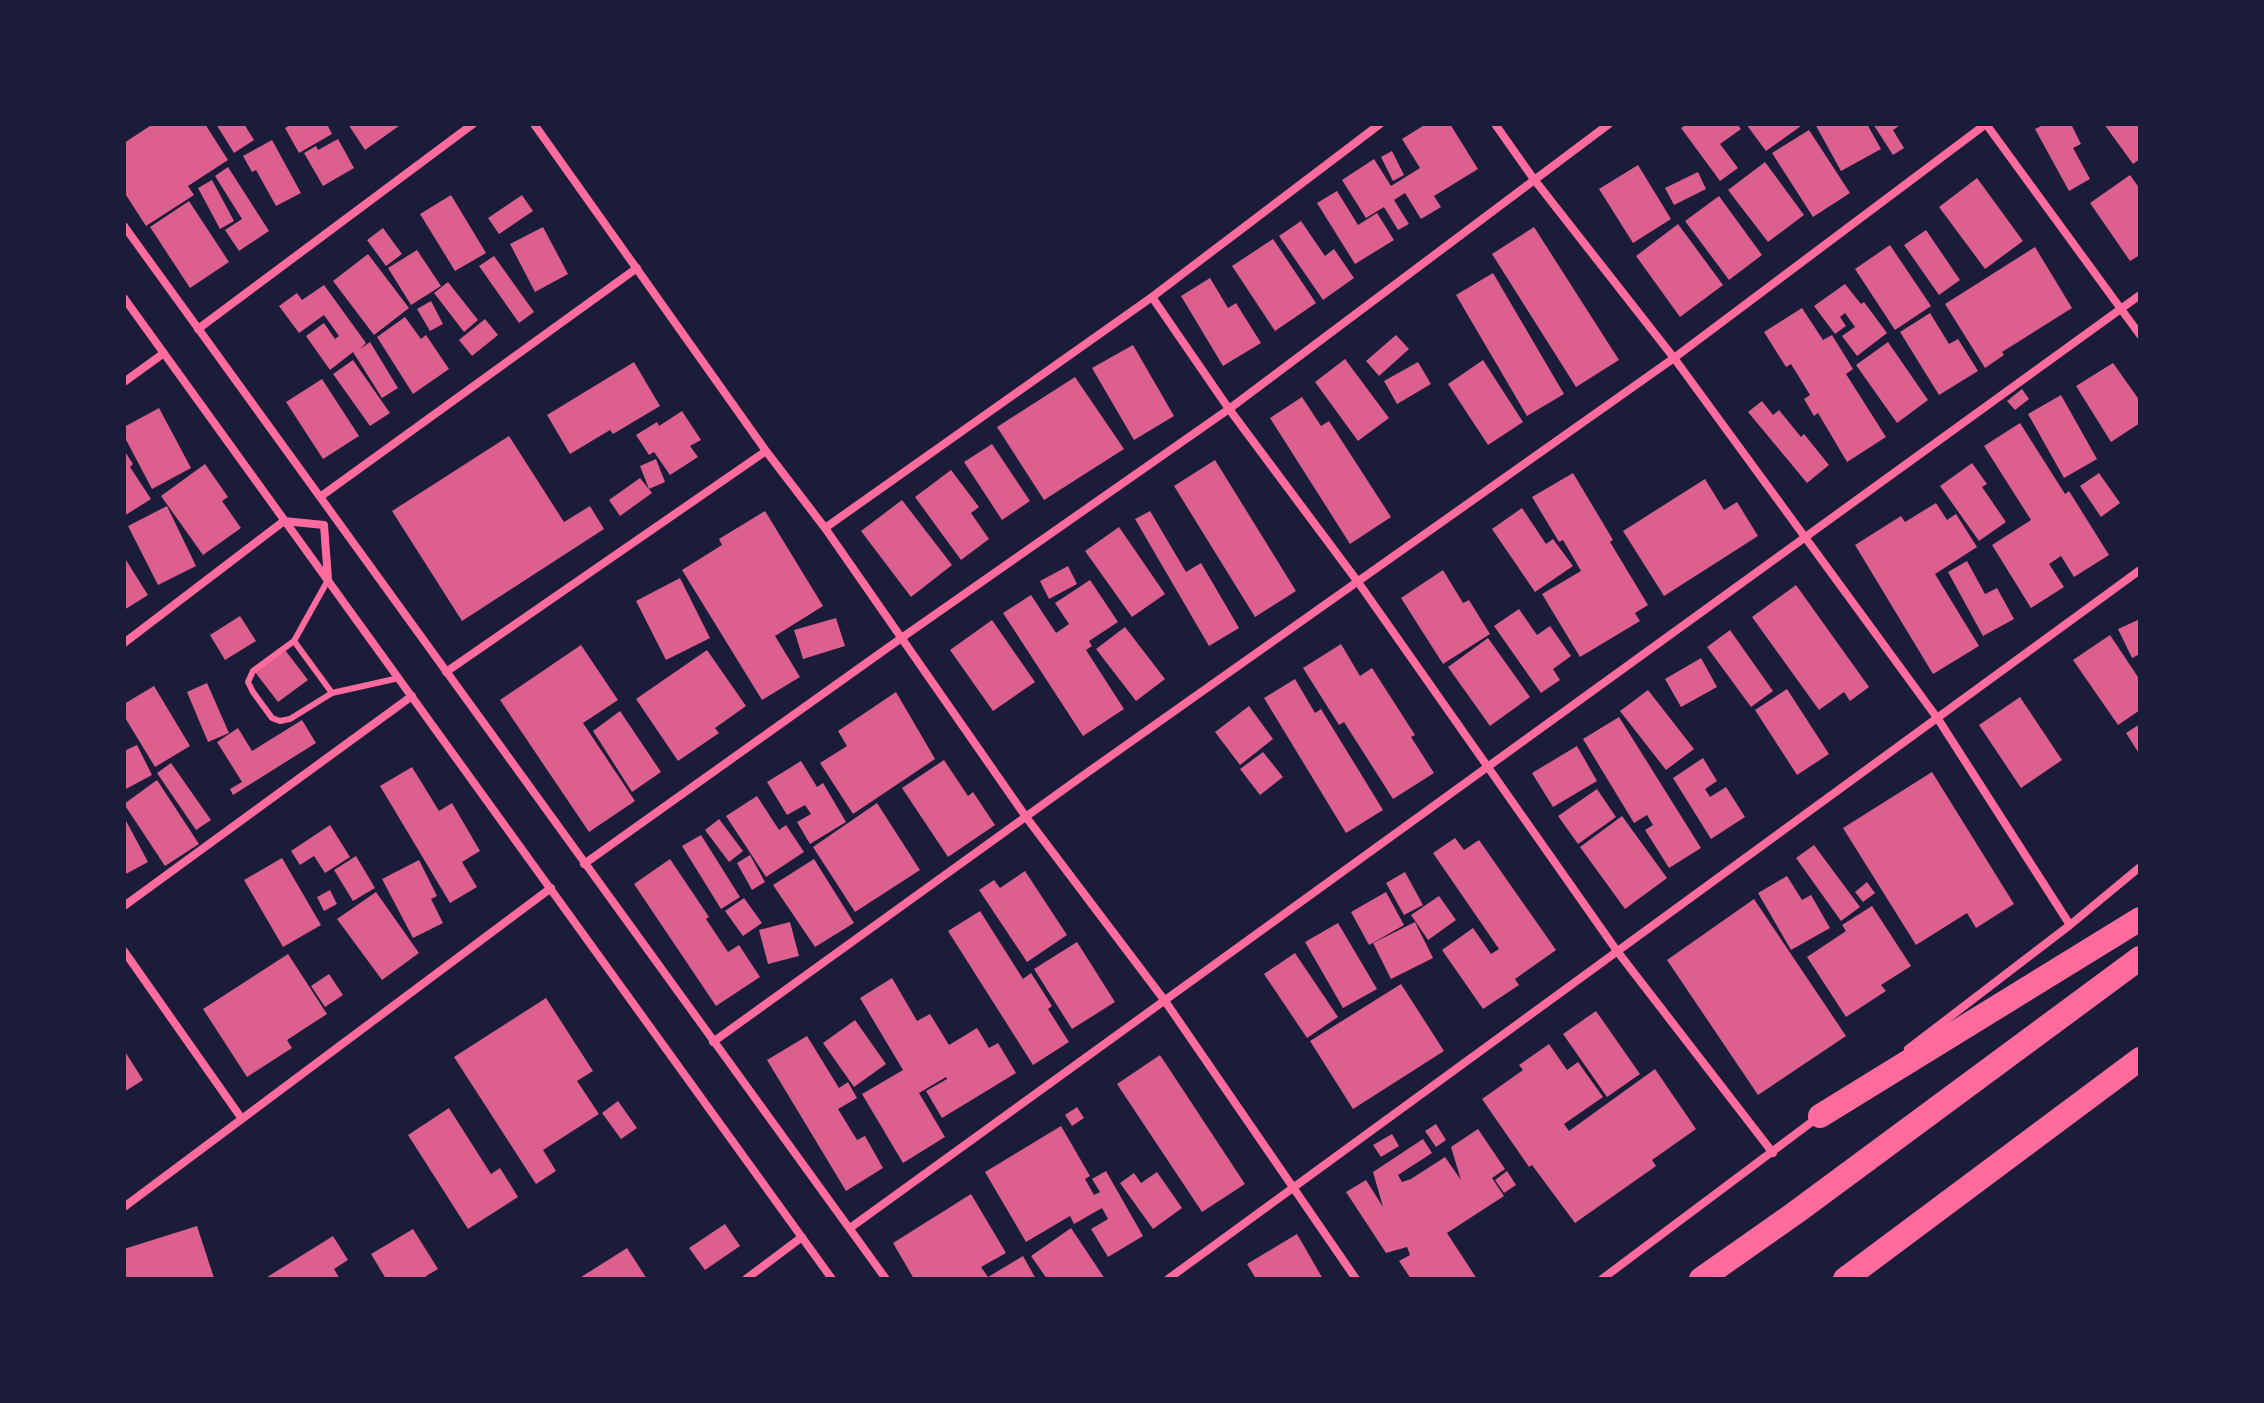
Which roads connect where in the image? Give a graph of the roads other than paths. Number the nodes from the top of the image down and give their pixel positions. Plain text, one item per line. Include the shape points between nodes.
1 (473, 124) edge
2 (534, 124) edge
3 (1380, 124) edge
4 (1495, 124) edge
5 (1609, 124) edge
6 (1986, 124) edge
7 (1533, 178) junction
8 (124, 226) edge
9 (637, 268) junction
10 (2140, 295) edge
11 (1152, 297) junction
12 (124, 298) edge
13 (2121, 309) junction
14 (198, 329) junction
15 (2140, 335) edge
16 (164, 353) junction
17 (1674, 358) junction
18 (124, 382) edge
19 (1229, 409) junction
20 (766, 451) junction
21 (320, 497) junction
22 (284, 521) junction
23 (825, 528) junction
24 (1806, 536) junction
25 (2140, 570) edge
26 (328, 580) junction
27 (1358, 582) junction
28 (900, 639) junction
29 (294, 641) junction
30 (124, 643) edge
31 (446, 672) junction
32 (399, 678) junction
33 (332, 693) junction
34 (412, 696) junction
35 (1938, 719) junction
36 (1488, 768) junction
37 (1026, 817) junction
38 (584, 864) junction
39 (2140, 867) edge
40 (551, 888) junction
41 (124, 906) edge
42 (2140, 919) edge
43 (2070, 925) junction
44 (124, 951) edge
45 (1617, 951) junction
46 (2140, 958) edge
47 (1165, 1001) junction
48 (713, 1042) junction
49 (2140, 1059) edge
50 (1820, 1116) junction
51 (242, 1119) junction
52 (1773, 1153) junction
53 (1294, 1187) junction
54 (124, 1207) edge
55 (850, 1228) junction
56 (802, 1237) junction
57 (746, 1279) edge
58 (832, 1279) edge
59 (886, 1279) edge
60 (1168, 1279) edge
61 (1356, 1279) edge
62 (1602, 1279) edge
63 (1701, 1279) edge
64 (1845, 1279) edge

1 - 14 street
2 - 9 street
3 - 11 street
4 - 7 street
5 - 7 street
6 - 13 street
6 - 17 street
7 - 17 street
7 - 19 street
8 - 14 street
9 - 20 street
9 - 21 street
10 - 13 street
11 - 19 street
11 - 23 street
12 - 16 street
13 - 15 street
13 - 24 street
14 - 21 street
16 - 18 street
16 - 22 street
17 - 24 street
17 - 27 street
19 - 27 street
19 - 28 street
20 - 23 street
20 - 31 street
21 - 31 street
22 - 26 street
22 - 26 street via 324,525
22 - 30 street
23 - 28 street
24 - 35 street
24 - 36 street
25 - 35 street
26 - 29 lane
26 - 32 street
27 - 36 street
27 - 37 street
28 - 37 street
28 - 38 street
29 - 33 lane
29 - 33 lane via 253,671 248,682 272,718 290,719
31 - 38 street
32 - 33 lane
32 - 34 street
34 - 40 street
34 - 41 street
35 - 43 street
35 - 45 street
36 - 45 street
36 - 47 street
37 - 47 street
37 - 48 street
38 - 48 street
39 - 43 street
40 - 51 street
40 - 56 street
42 - 50 highway
43 - 50 street
44 - 51 street
45 - 52 street
45 - 53 street
46 - 63 highway
47 - 53 street
47 - 55 street
48 - 55 street
49 - 64 highway
50 - 52 street
51 - 54 street
52 - 62 street
53 - 60 street
53 - 61 street
55 - 59 street
56 - 57 street
56 - 58 street

